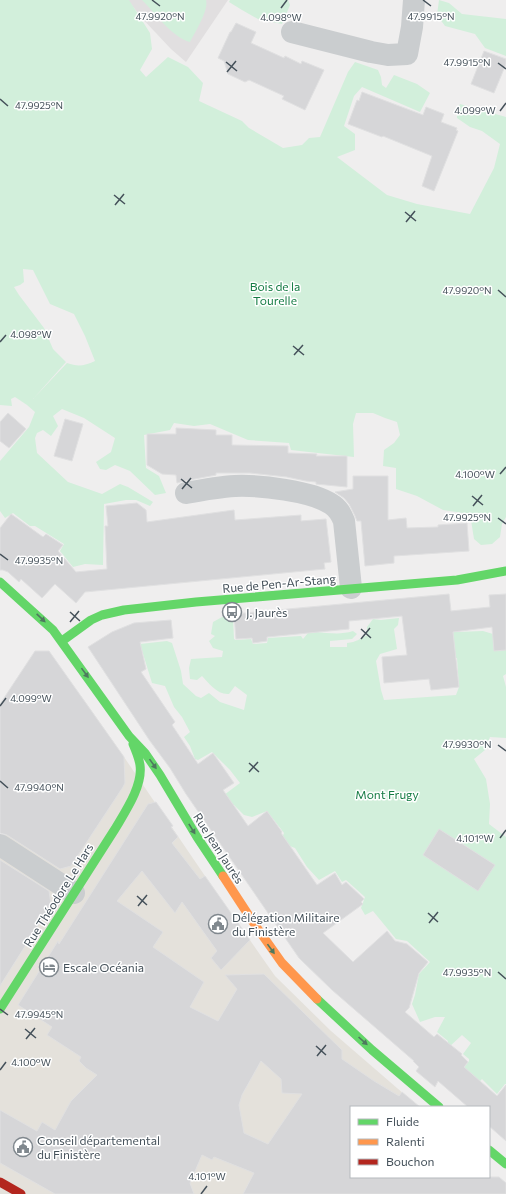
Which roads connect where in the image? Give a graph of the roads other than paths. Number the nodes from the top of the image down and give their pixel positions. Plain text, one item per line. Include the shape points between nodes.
1 (414, 0) edge
2 (292, 32) dead end
3 (186, 493) dead end
4 (506, 571) edge
5 (0, 582) edge
6 (351, 588) junction
7 (62, 642) junction
8 (129, 736) junction
9 (147, 788) dead end
10 (161, 791) dead end
11 (135, 793) junction
12 (172, 795) junction
13 (0, 845) edge
14 (74, 893) junction
15 (0, 1009) edge
16 (439, 1106) edge
17 (490, 1151) edge
18 (506, 1164) edge
19 (0, 1182) edge
20 (21, 1194) edge

1 - 2 street via 407,54 388,55 371,52
3 - 6 street via 226,487 262,487 325,500 340,512 344,521
4 - 6 street, Rue de Pen-Ar-Stang via 457,580
5 -> 7 street, Rue Jean Jaurès via 46,623
6 - 7 street, Rue de Pen-Ar-Stang via 124,610 91,620
7 -> 8 street, Rue Jean Jaurès
8 - 11 street, Rue Théodore Le Hars via 141,767
8 -> 12 street, Rue Jean Jaurès via 151,761
9 - 11 street
10 - 12 street
11 - 14 street, Rue Théodore Le Hars
12 -> 16 street, Rue Jean Jaurès via 231,890 282,963 372,1050
13 - 14 street
14 - 15 street, Rue Théodore Le Hars
17 - 18 street
19 - 20 street

